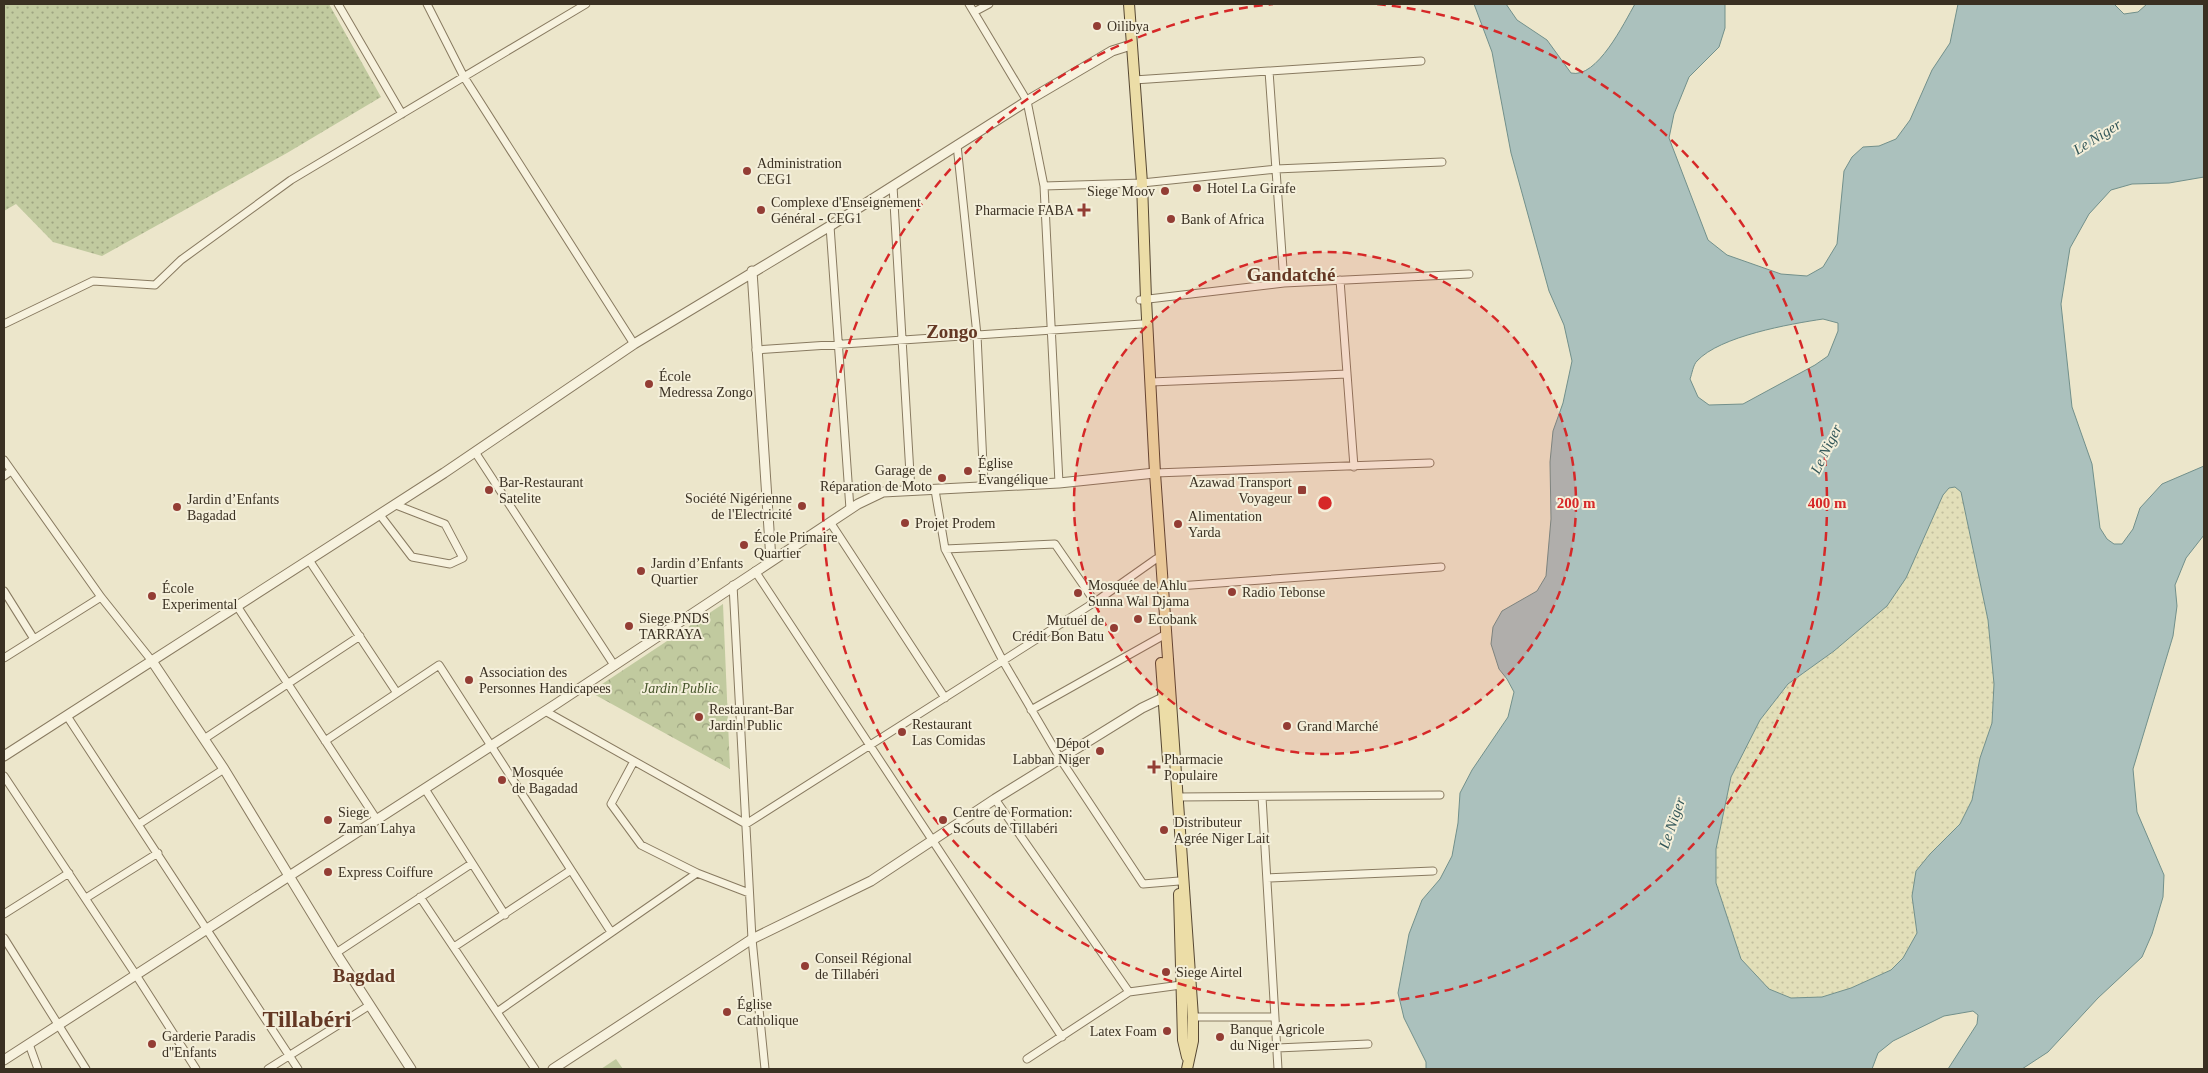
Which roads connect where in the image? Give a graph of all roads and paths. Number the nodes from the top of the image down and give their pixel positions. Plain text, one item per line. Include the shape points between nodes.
1 (338, 4) edge
2 (427, 4) edge
3 (586, 4) edge
4 (969, 4) edge
5 (989, 4) edge
6 (1122, 4) edge
7 (1129, 4) edge
8 (974, 12) junction
9 (1128, 45) junction
10 (1421, 61) dead end
11 (1269, 71) junction
12 (464, 77) junction
13 (1134, 80) junction
14 (1027, 101) junction
15 (402, 114) junction
16 (956, 145) junction
17 (1442, 162) dead end
18 (1276, 169) junction
19 (1139, 183) junction
20 (893, 186) junction
21 (1044, 186) junction
22 (830, 226) junction
23 (752, 271) junction
24 (1469, 274) dead end
25 (1340, 280) junction
26 (1284, 283) junction
27 (1143, 299) junction
28 (4, 324) edge
29 (1142, 324) junction
30 (1051, 330) junction
31 (977, 335) junction
32 (902, 340) junction
33 (634, 344) junction
34 (837, 345) junction
35 (756, 350) junction
36 (1347, 374) junction
37 (1151, 382) junction
38 (475, 452) junction
39 (4, 460) edge
40 (1430, 463) dead end
41 (1354, 467) junction
42 (11, 472) junction
43 (1152, 474) junction
44 (4, 476) edge
45 (1059, 483) junction
46 (984, 487) junction
47 (935, 490) junction
48 (911, 491) junction
49 (396, 504) junction
50 (850, 509) junction
51 (380, 515) junction
52 (830, 522) junction
53 (945, 549) junction
54 (1156, 559) junction
55 (309, 560) junction
56 (771, 560) junction
57 (1441, 567) dead end
58 (755, 571) junction
59 (733, 585) junction
60 (1164, 588) junction
61 (4, 591) edge
62 (101, 596) junction
63 (1095, 602) junction
64 (237, 606) junction
65 (1163, 635) junction
66 (360, 636) junction
67 (34, 639) junction
68 (4, 658) edge
69 (152, 661) junction
70 (1003, 661) junction
71 (614, 665) junction
72 (288, 684) junction
73 (397, 693) junction
74 (1166, 697) junction
75 (946, 698) junction
76 (1031, 710) junction
77 (545, 711) junction
78 (67, 716) junction
79 (204, 739) junction
80 (325, 741) junction
81 (491, 746) junction
82 (870, 746) junction
83 (4, 756) edge
84 (1060, 760) junction
85 (634, 761) junction
86 (224, 769) junction
87 (4, 776) edge
88 (425, 789) junction
89 (1440, 795) dead end
90 (1178, 797) junction
91 (1262, 797) junction
92 (996, 799) junction
93 (376, 820) junction
94 (139, 824) junction
95 (746, 824) junction
96 (933, 841) junction
97 (158, 853) junction
98 (472, 864) junction
99 (571, 870) junction
100 (1433, 871) dead end
101 (69, 873) junction
102 (697, 873) junction
103 (290, 877) junction
104 (1267, 878) junction
105 (1178, 881) junction
106 (750, 892) junction
107 (420, 897) junction
108 (86, 898) junction
109 (4, 914) edge
110 (505, 915) junction
111 (208, 929) junction
112 (611, 932) junction
113 (4, 938) edge
114 (752, 939) junction
115 (454, 947) junction
116 (336, 953) junction
117 (136, 975) junction
118 (1181, 985) junction
119 (1129, 992) junction
120 (370, 1005) junction
121 (497, 1012) junction
122 (1193, 1017) junction
123 (1276, 1017) junction
124 (59, 1025) junction
125 (1062, 1037) junction
126 (29, 1044) junction
127 (1368, 1044) dead end
128 (1277, 1048) junction
129 (289, 1055) junction
130 (1027, 1058) dead end
131 (1188, 1058) junction
132 (4, 1060) edge
133 (38, 1069) edge
134 (86, 1069) edge
135 (196, 1069) edge
136 (268, 1069) edge
137 (298, 1069) edge
138 (411, 1069) edge
139 (535, 1069) edge
140 (553, 1069) edge
141 (765, 1069) edge
142 (1187, 1069) edge
143 (1278, 1069) edge

1 - 15 street
2 - 12 street
3 - 12 street
4 - 8 street
5 - 8 street
6 - 9 main road
7 - 9 main road
8 - 14 street
9 - 13 main road
9 - 14 street via 1112,51
9 - 19 main road
10 - 11 street
11 - 13 street
11 - 18 street
12 - 15 street
12 - 33 street
13 - 19 main road
14 - 16 street
14 - 21 street
15 - 28 street via 291,180 182,260 155,285 93,281
16 - 20 street
16 - 31 street
17 - 18 street
18 - 19 street
18 - 26 street
19 - 21 street
19 - 27 main road
20 - 22 street
20 - 32 street
21 - 30 street
22 - 23 street
22 - 34 street
23 - 33 street
23 - 35 street
24 - 25 street
25 - 26 street
25 - 36 street
26 - 27 street
27 - 29 main road
27 - 37 main road
29 - 30 street
29 - 43 main road
30 - 31 street
30 - 45 street
31 - 32 street
31 - 46 street
32 - 34 street
32 - 48 street
33 - 38 street
34 - 35 street
34 - 50 street
35 - 56 street
36 - 37 street
36 - 41 street
37 - 43 main road
38 - 49 street
38 - 71 street
39 - 42 street
40 - 41 street
41 - 43 street
42 - 44 street
42 - 62 street
43 - 45 street
43 - 54 main road
43 - 60 main road
45 - 46 street
46 - 47 street
47 - 48 street
47 - 53 street
48 - 50 street via 883,492
49 - 51 street
49 - 51 street via 445,524 463,558 450,564 412,557
50 - 52 street
51 - 55 street
52 - 56 street
52 - 75 street
53 - 63 street via 1055,544
53 - 70 street
54 - 63 street
54 - 65 main road
55 - 64 street
55 - 66 street
56 - 58 street
57 - 60 street
58 - 59 street
58 - 82 street
59 - 71 street
59 - 95 street
60 - 65 main road
61 - 67 street
62 - 67 street
62 - 69 street
63 - 70 street
64 - 69 street
64 - 72 street
65 - 74 main road
65 - 76 street
66 - 72 street
66 - 73 street
67 - 68 street
69 - 78 street
69 - 79 street
70 - 75 street
70 - 76 street
71 - 77 street
72 - 79 street
72 - 80 street
73 - 80 street
73 - 81 street via 439,665
74 - 84 street via 1142,708
74 - 90 main road
74 - 105 main road
75 - 82 street
76 - 84 street
77 - 81 street
77 - 85 street
78 - 83 street
78 - 94 street
79 - 86 street
80 - 93 street
81 - 88 street
81 - 99 street
82 - 95 street
82 - 96 street
84 - 92 street
84 - 105 street via 1143,884
85 - 95 street
85 - 102 street via 611,804 641,845
86 - 94 street
86 - 103 street
87 - 101 street
88 - 93 street
88 - 98 street
89 - 91 street
90 - 91 street
90 - 122 main road
91 - 104 street
92 - 96 street
92 - 119 street
93 - 103 street
94 - 97 street
95 - 106 street
96 - 114 street via 871,881
96 - 125 street
97 - 108 street
97 - 111 street
98 - 107 street
98 - 110 street
99 - 110 street
99 - 112 street
100 - 104 street
101 - 108 street
101 - 109 street
102 - 106 street
102 - 112 street
103 - 111 street
103 - 116 street
104 - 123 street
105 - 118 main road
106 - 114 street
107 - 115 street
107 - 116 street
108 - 117 street
110 - 115 street
111 - 117 street
111 - 129 street
112 - 121 street
113 - 124 street
114 - 140 street
114 - 141 street
115 - 121 street
116 - 120 street
117 - 124 street
117 - 135 street
118 - 119 street
118 - 131 main road via 1183,1040
119 - 125 street
120 - 129 street
120 - 138 street
121 - 139 street
122 - 123 street
122 - 131 main road via 1193,1041
123 - 128 street
124 - 126 street
124 - 134 street
125 - 130 street
126 - 132 street
126 - 133 street
127 - 128 street
128 - 143 street
129 - 136 street
129 - 137 street
131 - 142 main road

